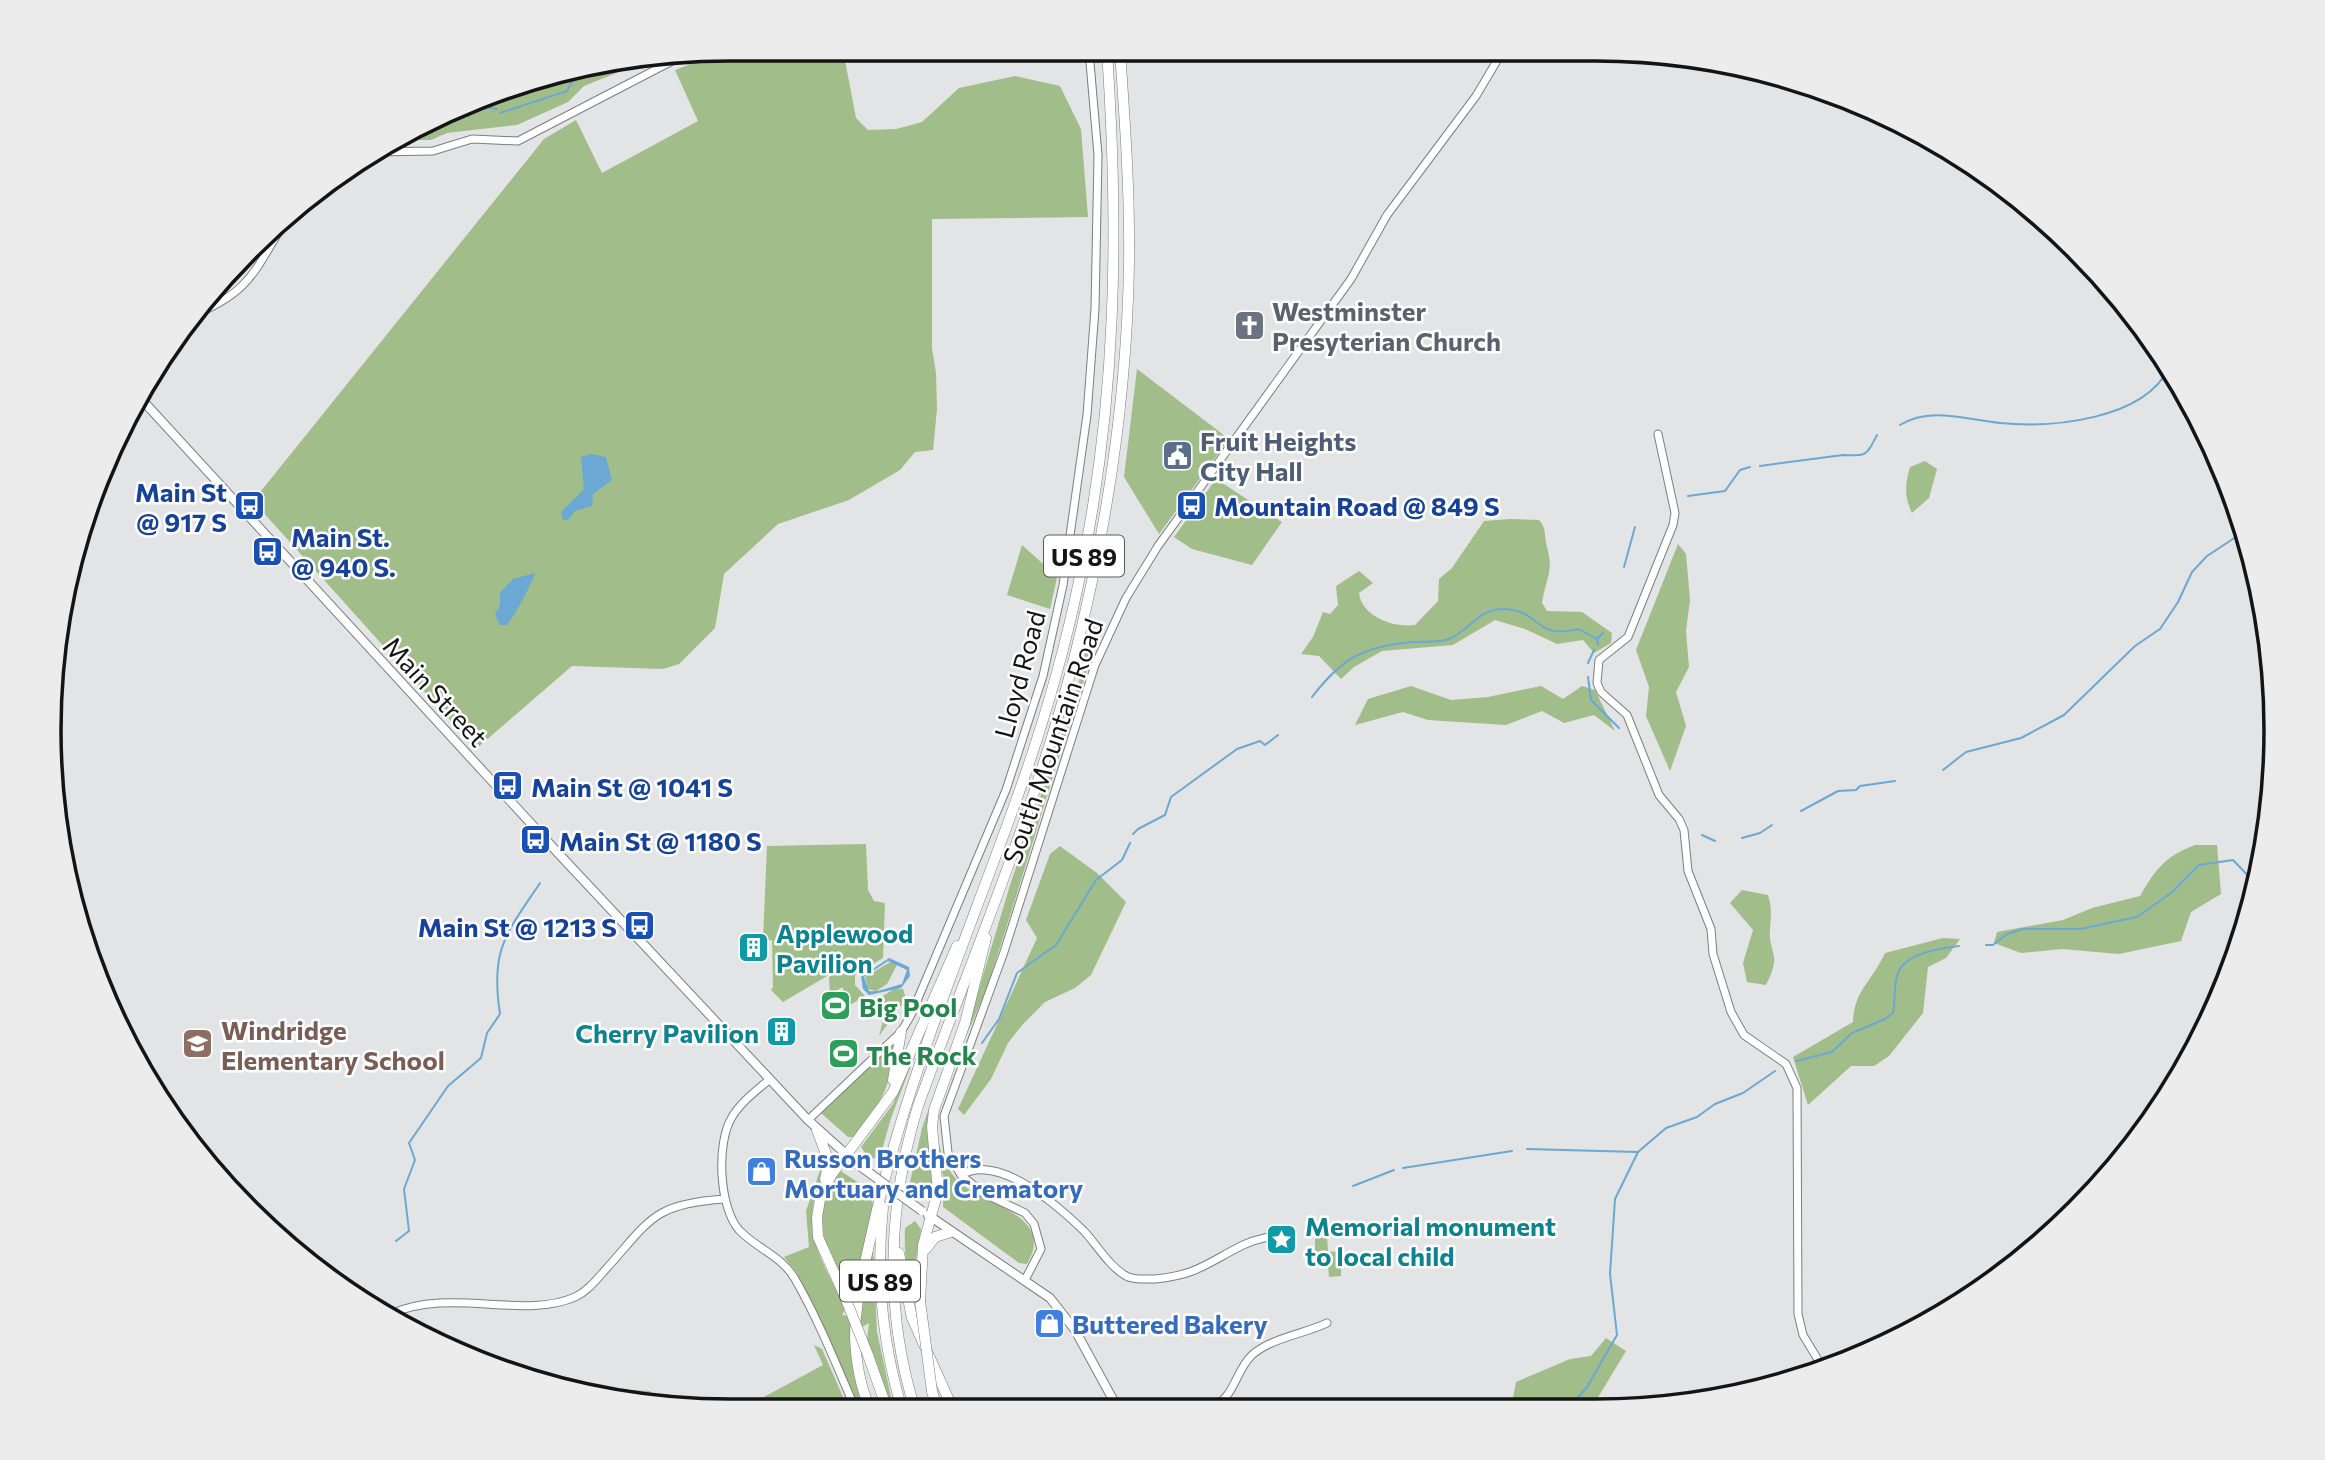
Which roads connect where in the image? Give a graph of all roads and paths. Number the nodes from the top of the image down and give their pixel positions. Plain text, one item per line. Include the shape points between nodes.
1 (1090, 61) edge
2 (1108, 61) edge
3 (1121, 61) edge
4 (1497, 61) edge
5 (665, 65) edge
6 (395, 152) edge
7 (268, 246) edge
8 (211, 308) edge
9 (146, 404) edge
10 (1658, 434) dead end
11 (1009, 860) junction
12 (991, 869) junction
13 (901, 1032) junction
14 (770, 1079) junction
15 (889, 1097) junction
16 (807, 1120) junction
17 (817, 1130) junction
18 (891, 1154) junction
19 (847, 1156) junction
20 (903, 1168) junction
21 (961, 1175) junction
22 (822, 1191) junction
23 (723, 1199) junction
24 (927, 1214) junction
25 (951, 1232) junction
26 (1289, 1234) dead end
27 (922, 1260) junction
28 (1025, 1280) junction
29 (399, 1311) edge
30 (1327, 1323) dead end
31 (1818, 1360) edge
32 (851, 1399) edge
33 (867, 1399) edge
34 (884, 1399) edge
35 (899, 1399) edge
36 (912, 1399) edge
37 (934, 1399) edge
38 (949, 1399) edge
39 (1112, 1399) edge
40 (1225, 1399) edge

1 - 13 street, Lloyd Road via 1098,155 1095,309 1087,415 1063,585 1043,676 1006,790 957,912
2 - 12 highway, US 89 via 1115,272 1099,470 1055,678
3 - 11 highway, US 89 via 1129,265 1113,460 1072,666
4 - 21 street, South Mountain Road via 1387,215 1350,279 1158,546 1120,611 1095,666 1004,952 948,1098 944,1136
5 - 6 street via 523,140 472,139 433,151
7 - 8 street via 239,291
9 - 14 main road, Main Street
10 - 31 street via 1675,513 1673,525 1628,637 1598,660 1597,683 1627,715 1658,795 1684,830 1688,871 1712,929 1713,954 1731,1012 1744,1035 1786,1064 1797,1088 1798,1314 1803,1335
11 - 20 highway, US 89 via 918,1106
11 - 24 highway via 965,1023 934,1110 938,1176
12 - 15 highway
12 - 18 highway, US 89
13 - 15 highway
13 - 16 street, Lloyd Road
14 - 16 main road, Main Street
14 - 23 street via 741,1104 728,1126
15 - 19 highway
16 - 17 main road, Main Street
17 - 19 main road, Main Street
17 - 22 highway via 829,1162
18 - 33 highway via 857,1309 859,1370
18 - 35 highway, US 89 via 881,1229 880,1283 884,1331
19 - 22 highway
19 - 24 main road, Main Street, bridge
20 - 36 highway, US 89 via 895,1218 893,1289
20 - 38 highway via 898,1237 903,1282 912,1318
21 - 26 street via 984,1168 1038,1192 1125,1275 1135,1279 1181,1277 1242,1246
21 - 28 street, South Mountain Road via 983,1193 1025,1213 1034,1224 1041,1249
22 - 34 highway, bridge via 818,1237
23 - 29 street via 683,1202 662,1211 585,1291 548,1304 419,1303
23 - 32 street via 738,1228 788,1269
24 - 25 main road
24 - 27 highway
25 - 27 highway via 928,1243
25 - 28 main road
27 - 37 highway, bridge via 920,1301
28 - 39 main road via 1075,1330
30 - 40 street via 1255,1353

